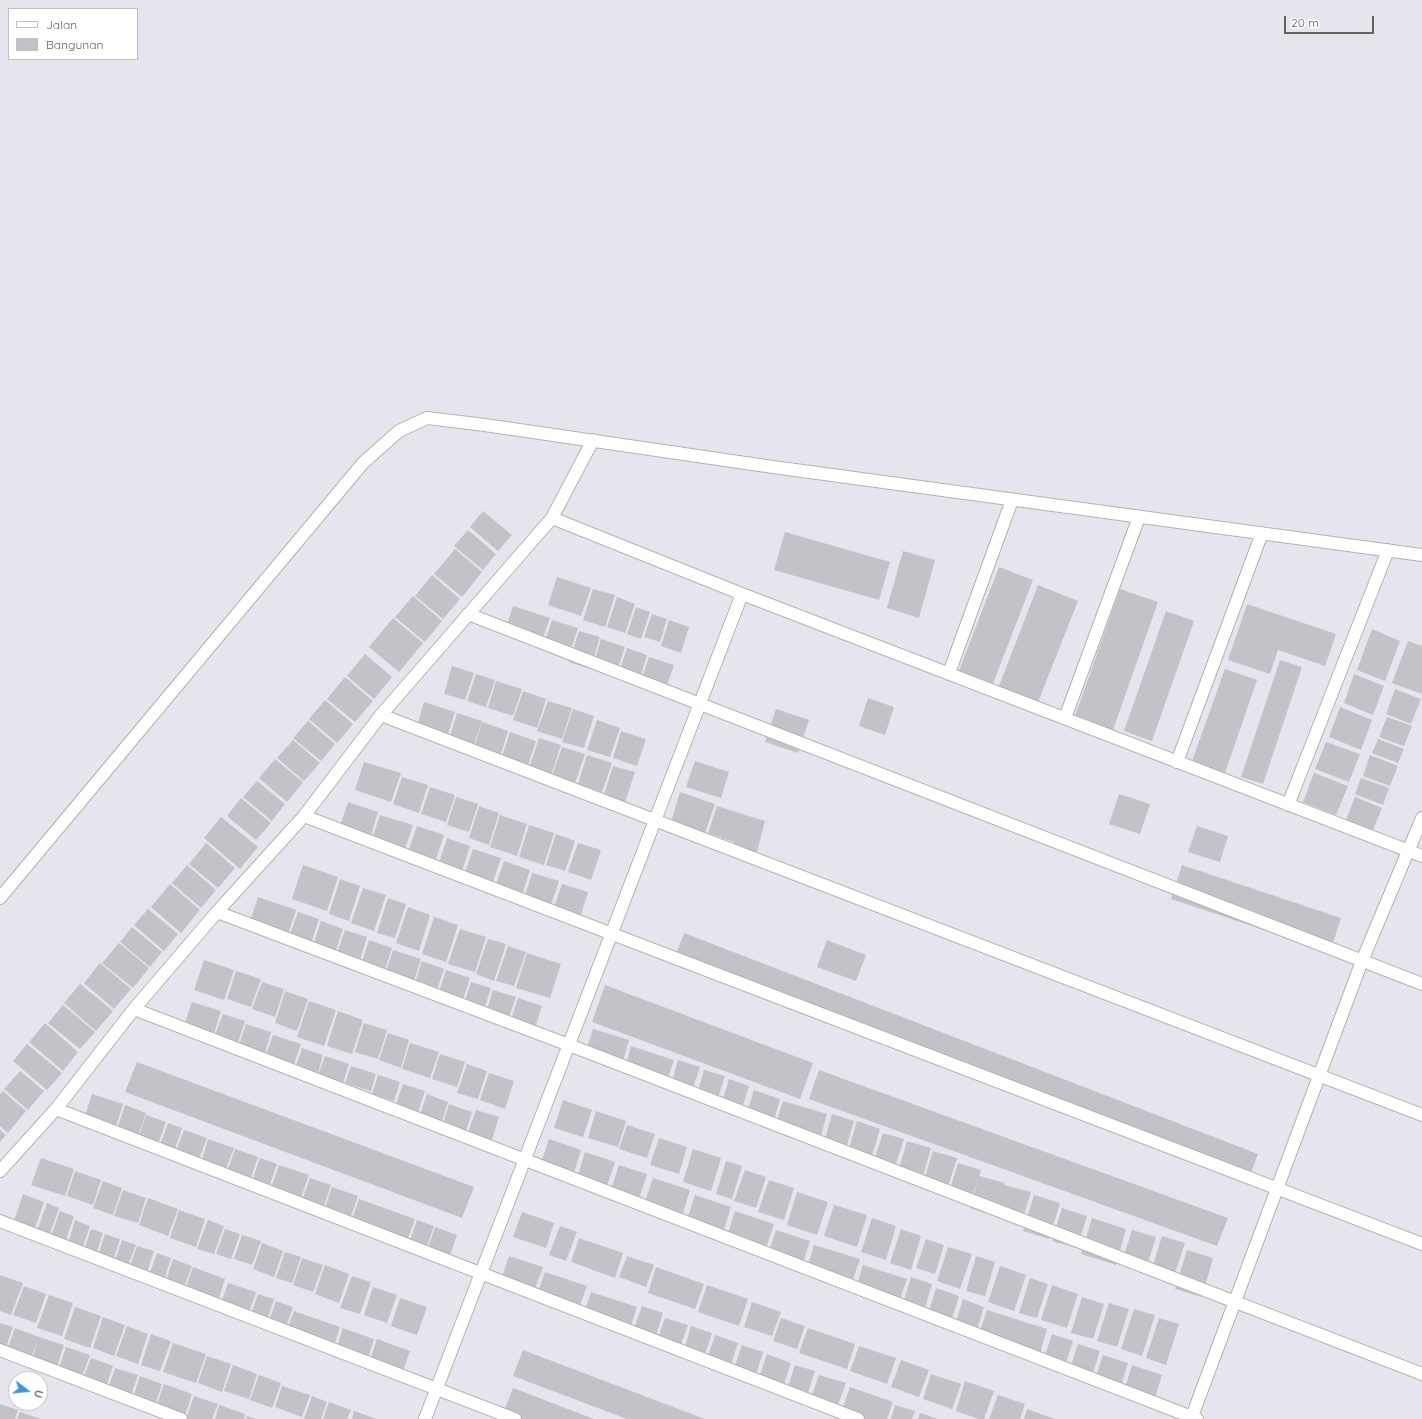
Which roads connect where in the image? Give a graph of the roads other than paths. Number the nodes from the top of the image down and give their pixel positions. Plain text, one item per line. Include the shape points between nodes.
1 (593, 440) junction
2 (1012, 500) junction
3 (1139, 517) junction
4 (552, 518) junction
5 (1262, 533) junction
6 (1388, 550) junction
7 (1422, 556) edge
8 (742, 594) junction
9 (468, 614) junction
10 (949, 673) junction
11 (700, 704) junction
12 (381, 715) junction
13 (1065, 718) junction
14 (1177, 762) junction
15 (1288, 805) junction
16 (304, 816) junction
17 (1422, 818) edge
18 (655, 821) junction
19 (1409, 851) junction
20 (1422, 856) edge
21 (0, 898) edge
22 (217, 912) junction
23 (612, 933) junction
24 (1362, 961) junction
25 (1422, 984) edge
26 (134, 1009) junction
27 (569, 1045) junction
28 (1320, 1076) junction
29 (56, 1110) junction
30 (1422, 1115) edge
31 (524, 1160) junction
32 (0, 1171) edge
33 (1278, 1189) junction
34 (0, 1221) edge
35 (1422, 1244) edge
36 (481, 1274) junction
37 (1236, 1302) junction
38 (0, 1350) edge
39 (1422, 1374) edge
40 (436, 1389) junction
41 (1193, 1418) edge
42 (181, 1419) edge
43 (425, 1419) edge
44 (515, 1419) edge
45 (858, 1419) edge

1 - 2 street
1 - 4 street
1 - 21 street via 427,418 399,431 363,463
2 - 3 street
2 - 10 street
3 - 5 street
3 - 13 street
4 - 8 street
4 - 9 street
5 - 6 street
5 - 14 street
6 - 7 street
6 - 15 street
8 - 10 street
8 - 11 street
9 - 11 street
9 - 12 street
10 - 13 street
11 - 18 street
11 - 24 street
12 - 16 street
12 - 18 street
13 - 14 street
14 - 15 street
15 - 19 street
16 - 22 street
16 - 23 street
17 - 19 street
18 - 23 street
18 - 28 street
19 - 20 street
19 - 24 street
22 - 26 street
22 - 27 street
23 - 27 street
23 - 33 street
24 - 25 street
24 - 28 street
26 - 29 street
26 - 31 street
27 - 31 street
27 - 37 street
28 - 30 street
28 - 33 street
29 - 32 street
29 - 36 street
31 - 36 street
31 - 41 street
33 - 35 street
33 - 37 street
34 - 40 street
36 - 40 street
36 - 45 street
37 - 39 street
37 - 41 street
38 - 42 street
40 - 43 street
40 - 44 street

